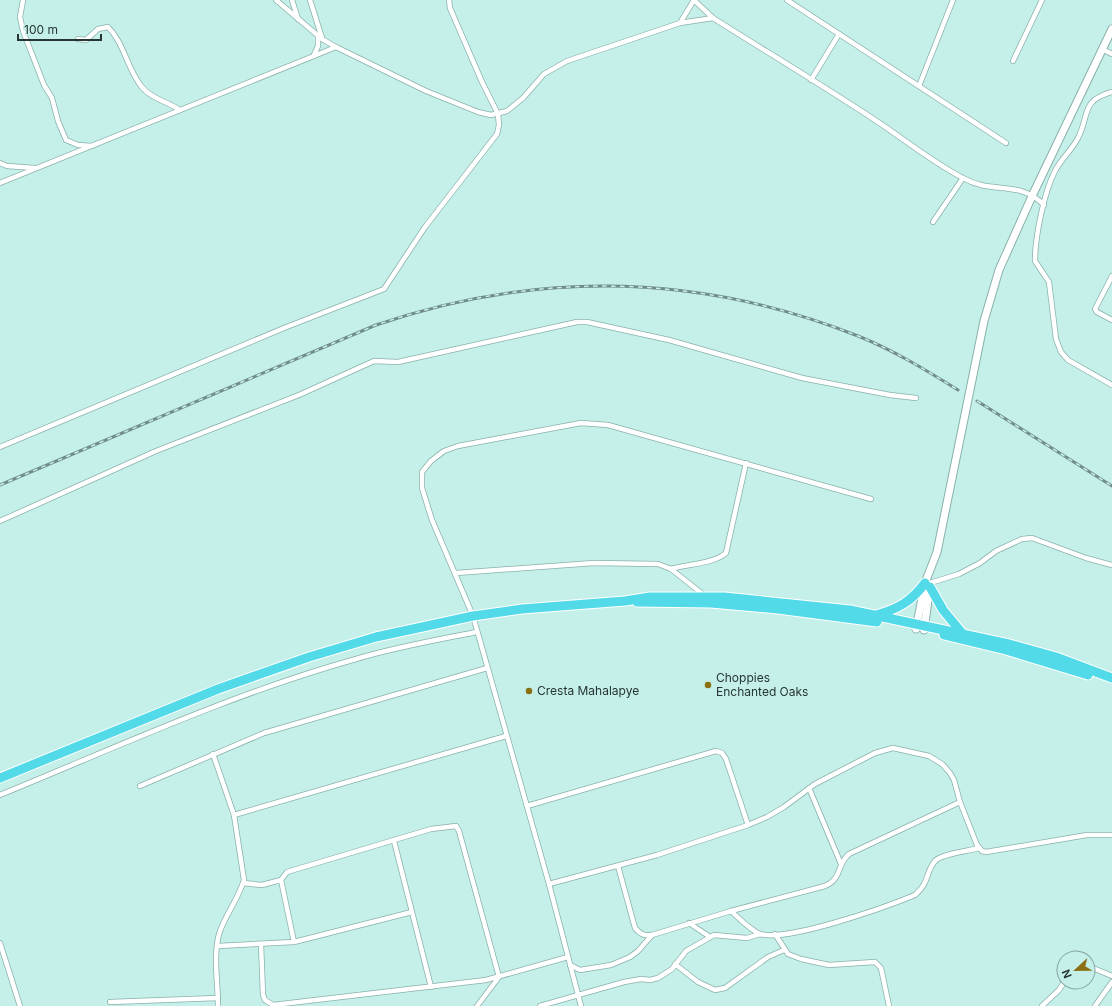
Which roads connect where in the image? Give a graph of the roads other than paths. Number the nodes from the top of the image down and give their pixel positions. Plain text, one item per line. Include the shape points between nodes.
1 (23, 0) edge
2 (276, 0) edge
3 (292, 0) edge
4 (310, 0) edge
5 (449, 0) edge
6 (694, 0) edge
7 (787, 0) edge
8 (953, 0) edge
9 (1041, 0) edge
10 (713, 18) junction
11 (298, 19) junction
12 (680, 23) junction
13 (1112, 29) edge
14 (839, 34) junction
15 (318, 35) junction
16 (78, 39) dead end
17 (322, 39) junction
18 (336, 47) junction
19 (1102, 50) junction
20 (1112, 54) edge
21 (314, 55) junction
22 (1013, 61) dead end
23 (811, 80) junction
24 (919, 86) junction
25 (1112, 92) edge
26 (180, 110) junction
27 (498, 114) junction
28 (1006, 143) dead end
29 (92, 146) junction
30 (0, 163) edge
31 (37, 168) junction
32 (963, 178) junction
33 (0, 183) edge
34 (1032, 194) junction
35 (1044, 205) junction
36 (933, 222) dead end
37 (1112, 276) edge
38 (1112, 320) edge
39 (1112, 385) edge
40 (916, 398) dead end
41 (0, 447) edge
42 (746, 463) junction
43 (871, 499) dead end
44 (0, 521) edge
45 (1112, 565) edge
46 (671, 569) junction
47 (456, 573) junction
48 (928, 585) junction
49 (708, 599) junction
50 (473, 616) junction
51 (875, 616) junction
52 (920, 627) junction
53 (477, 632) junction
54 (962, 633) junction
55 (487, 668) junction
56 (1112, 678) edge
57 (1112, 684) edge
58 (506, 736) junction
59 (213, 754) junction
60 (0, 778) edge
61 (140, 786) dead end
62 (809, 788) junction
63 (0, 795) edge
64 (960, 802) junction
65 (526, 806) junction
66 (234, 815) junction
67 (748, 825) junction
68 (1112, 835) edge
69 (394, 841) junction
70 (979, 848) junction
71 (841, 864) junction
72 (618, 866) junction
73 (280, 880) junction
74 (243, 883) junction
75 (549, 884) junction
76 (731, 911) junction
77 (412, 912) junction
78 (690, 923) junction
79 (760, 934) junction
80 (775, 934) junction
81 (652, 935) junction
82 (710, 937) junction
83 (294, 942) junction
84 (0, 943) edge
85 (261, 944) junction
86 (218, 946) junction
87 (784, 950) junction
88 (568, 957) junction
89 (675, 964) junction
90 (570, 965) junction
91 (1096, 969) edge
92 (1112, 976) edge
93 (499, 977) junction
94 (1112, 982) edge
95 (431, 987) junction
96 (1059, 990) edge
97 (579, 995) junction
98 (218, 998) junction
99 (110, 1002) dead end
100 (20, 1006) edge
101 (218, 1006) edge
102 (477, 1006) edge
103 (540, 1006) edge
104 (581, 1006) edge
105 (889, 1006) edge
106 (1042, 1006) edge
107 (1095, 1006) edge

1 - 29 street via 20,16 23,31 44,85 52,98 66,140 78,145
2 - 11 street
3 - 11 street
4 - 17 street
5 - 27 street via 450,8
6 - 10 street
6 - 12 street
7 - 14 street
8 - 24 street
9 - 22 street
10 - 12 street
10 - 23 street
11 - 15 street
12 - 27 street via 567,61 544,74 523,98 507,111
13 - 19 main road
14 - 23 street
14 - 24 street
15 - 17 street
15 - 21 street via 318,46
16 - 26 street via 86,40 98,29 108,27 119,42 141,86 150,94
17 - 18 street
18 - 21 street
18 - 27 street via 426,91 478,112
19 - 20 street
19 - 34 main road
21 - 26 street
23 - 32 street
24 - 28 street
25 - 35 street via 1093,100 1089,105 1078,138 1055,170
26 - 29 street
27 - 41 street via 497,134 425,227 384,289
29 - 31 street
30 - 31 street via 7,166
31 - 33 street
32 - 34 street via 978,186 1020,189
32 - 36 street
34 - 35 street
34 - 48 main road via 999,270 984,321
35 - 39 street via 1035,261 1049,282 1058,346 1068,360
37 - 38 street via 1095,309
40 - 44 street via 802,378 669,340 577,322 398,362 374,361 299,395 156,451
42 - 43 street
42 - 46 street via 726,553 710,561
42 - 47 street via 608,424 581,423 458,446 444,451 430,461 422,472 422,488 432,520
45 - 48 street via 1032,538 1022,538 959,574
46 - 47 street via 658,564 594,563
46 - 49 street
47 - 50 street
48 - 51 highway via 908,602
48 - 52 main road
48 - 54 highway via 943,610
49 - 50 highway via 650,603 625,601 522,609
49 - 51 highway via 777,601 850,610
49 - 52 highway
50 - 53 street
50 - 60 highway via 376,637 262,673
51 - 52 highway
52 - 54 highway
52 - 57 highway via 1006,650
53 - 55 street
53 - 63 street via 355,659 293,679 200,712
54 - 56 highway via 1056,657
55 - 58 street
55 - 59 street via 264,733
58 - 65 street
58 - 66 street
59 - 61 street
59 - 66 street
62 - 64 street via 875,753 901,748 929,756 942,764 954,780
62 - 67 street via 784,807
62 - 71 street
64 - 70 street
64 - 71 street via 849,854
65 - 67 street via 716,751 722,752 726,759
65 - 75 street
66 - 74 street
67 - 72 street
68 - 70 street via 1087,835 986,852
69 - 73 street via 293,869
69 - 77 street
69 - 93 street via 441,827 456,826
70 - 80 street via 941,856 936,860 923,888 906,899 816,928
71 - 76 street via 838,876 825,886
72 - 75 street
72 - 81 street via 635,928 644,936
73 - 74 street via 253,886
73 - 83 street
74 - 86 street via 224,924
75 - 88 street
76 - 78 street
76 - 79 street
77 - 83 street
77 - 95 street
78 - 81 street
78 - 82 street
79 - 80 street
79 - 82 street via 747,938 717,934
80 - 87 street
81 - 90 street via 630,957 611,965 580,970
82 - 89 street via 686,951
83 - 85 street
84 - 100 street
85 - 86 street
85 - 95 street via 263,995 271,1004
86 - 98 street
87 - 89 street via 768,957 726,988 715,990 698,982
87 - 105 street via 801,959 829,965 875,962 881,968
88 - 90 street
88 - 93 street
89 - 97 street via 658,978 624,982
90 - 97 street
91 - 92 street
93 - 95 street
93 - 102 street
94 - 107 street
96 - 106 street
97 - 103 street
97 - 104 street
98 - 99 street
98 - 101 street

